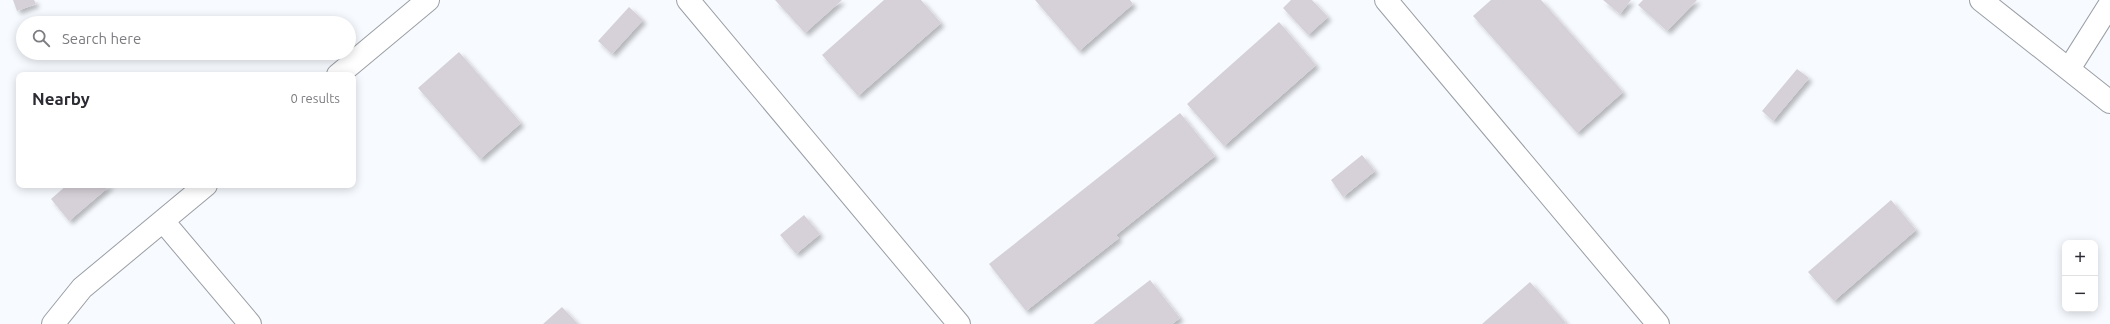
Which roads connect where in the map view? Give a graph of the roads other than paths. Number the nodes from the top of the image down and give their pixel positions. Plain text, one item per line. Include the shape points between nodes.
1 (428, 0) edge
2 (688, 0) edge
3 (1386, 0) edge
4 (1981, 0) edge
5 (2104, 4) edge
6 (356, 60) edge
7 (356, 60) edge
8 (2068, 69) junction
9 (342, 72) edge
10 (2110, 102) edge
11 (202, 188) edge
12 (163, 221) junction
13 (53, 324) edge
14 (250, 324) edge
15 (959, 324) edge
16 (1658, 324) edge

1 - 6 street
2 - 15 street
3 - 16 street
4 - 8 street
5 - 8 street
7 - 9 street
8 - 10 street
11 - 12 street
12 - 13 street via 82,288
12 - 14 street

